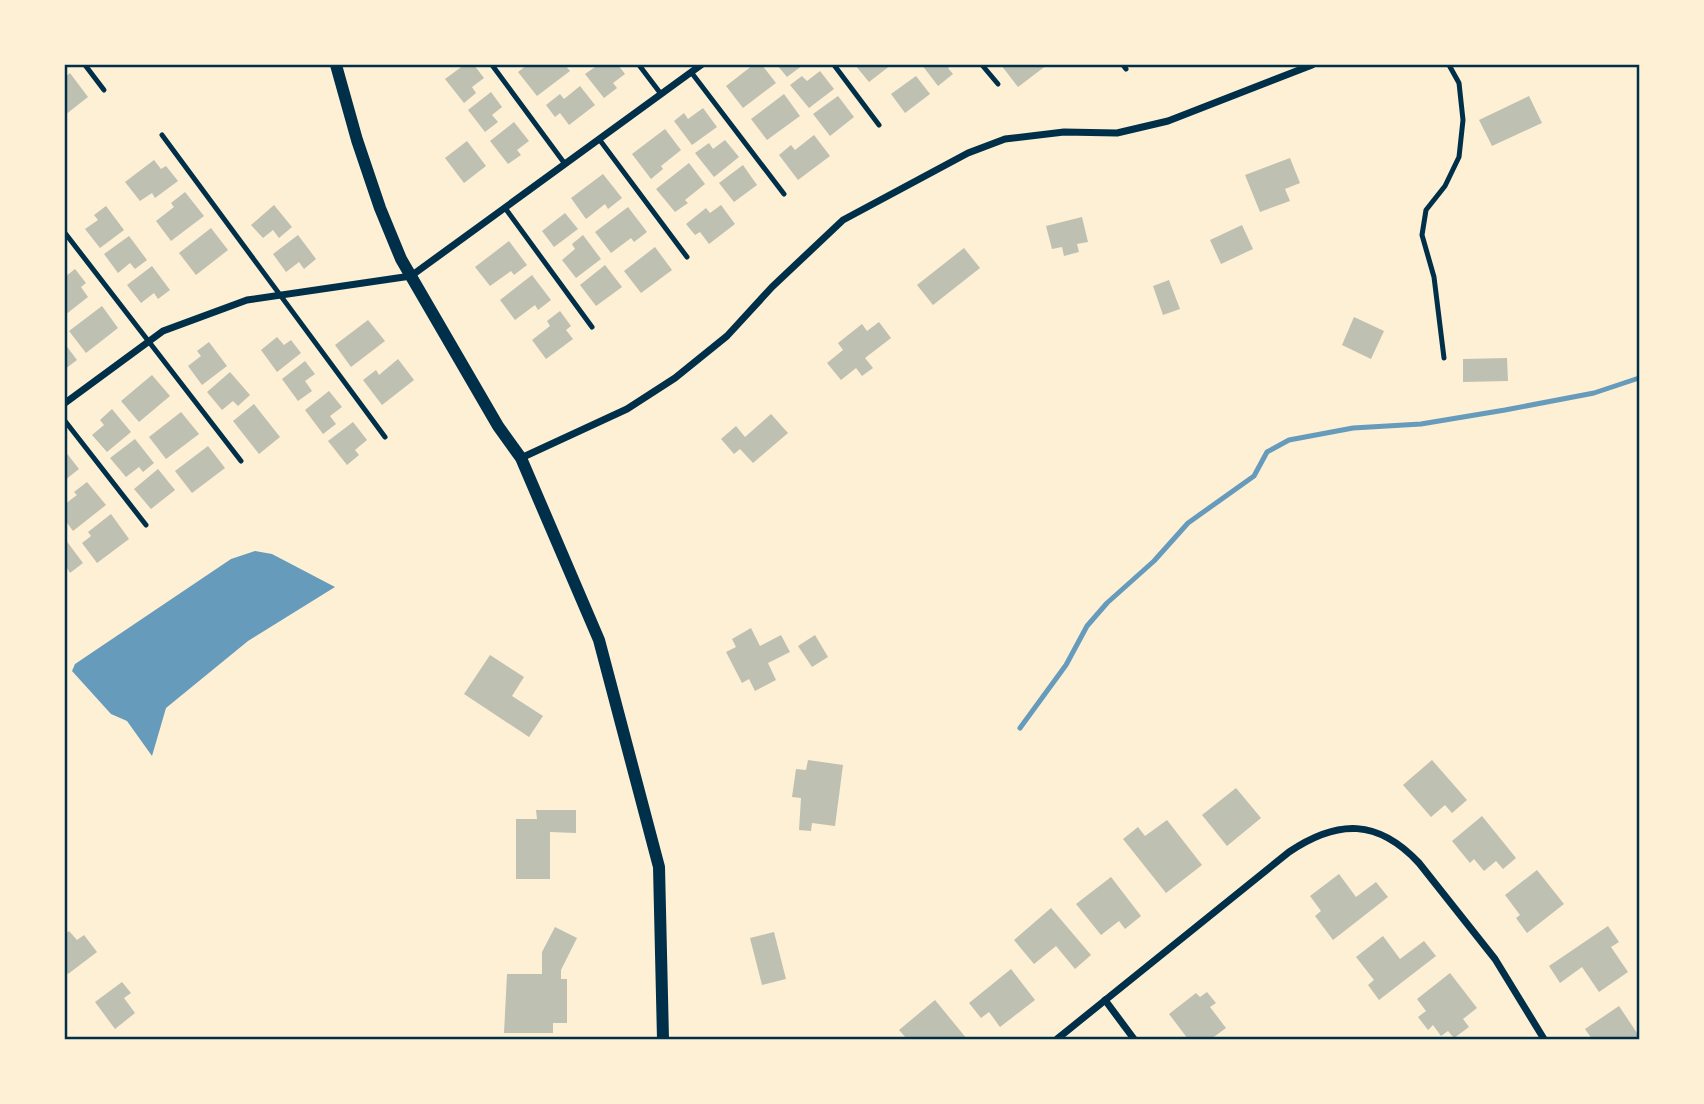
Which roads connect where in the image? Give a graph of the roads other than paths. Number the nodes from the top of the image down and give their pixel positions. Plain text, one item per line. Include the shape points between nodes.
1 (85, 65) edge
2 (336, 65) edge
3 (492, 65) edge
4 (639, 65) edge
5 (701, 65) edge
6 (834, 65) edge
7 (982, 65) edge
8 (1312, 65) edge
9 (1449, 65) edge
10 (691, 72) junction
11 (998, 84) dead end
12 (104, 90) dead end
13 (661, 94) junction
14 (879, 125) dead end
15 (162, 135) dead end
16 (599, 139) junction
17 (565, 164) junction
18 (784, 194) dead end
19 (505, 208) junction
20 (65, 233) edge
21 (687, 257) dead end
22 (411, 276) junction
23 (282, 295) junction
24 (592, 327) dead end
25 (150, 341) junction
26 (1444, 358) dead end
27 (65, 403) edge
28 (65, 421) edge
29 (385, 437) dead end
30 (521, 458) junction
31 (241, 461) dead end
32 (146, 525) dead end
33 (1105, 1000) junction
34 (663, 1039) edge
35 (1057, 1039) edge
36 (1135, 1039) edge
37 (1544, 1039) edge

1 - 12 lane
2 - 22 street via 375,196
3 - 17 lane
4 - 13 lane
5 - 10 street
6 - 14 lane
7 - 11 lane
8 - 30 street via 1168,121 1117,133 1064,132 1005,139 968,153 843,220 727,336 675,377 627,409
9 - 26 lane via 1459,83 1463,120 1459,157 1426,210 1422,235 1434,277
10 - 13 street
10 - 18 lane
13 - 16 street
15 - 23 lane
16 - 17 street
16 - 21 lane
17 - 19 street
19 - 22 street
19 - 24 lane
20 - 25 lane
22 - 23 street
22 - 30 street
23 - 25 street via 247,300 163,331
23 - 29 lane
25 - 27 street
25 - 31 lane
28 - 32 lane
30 - 34 street via 599,640 659,867
33 - 35 street
33 - 36 street
33 - 37 street via 1297,847 1321,834 1357,828 1390,837 1419,863 1495,959

